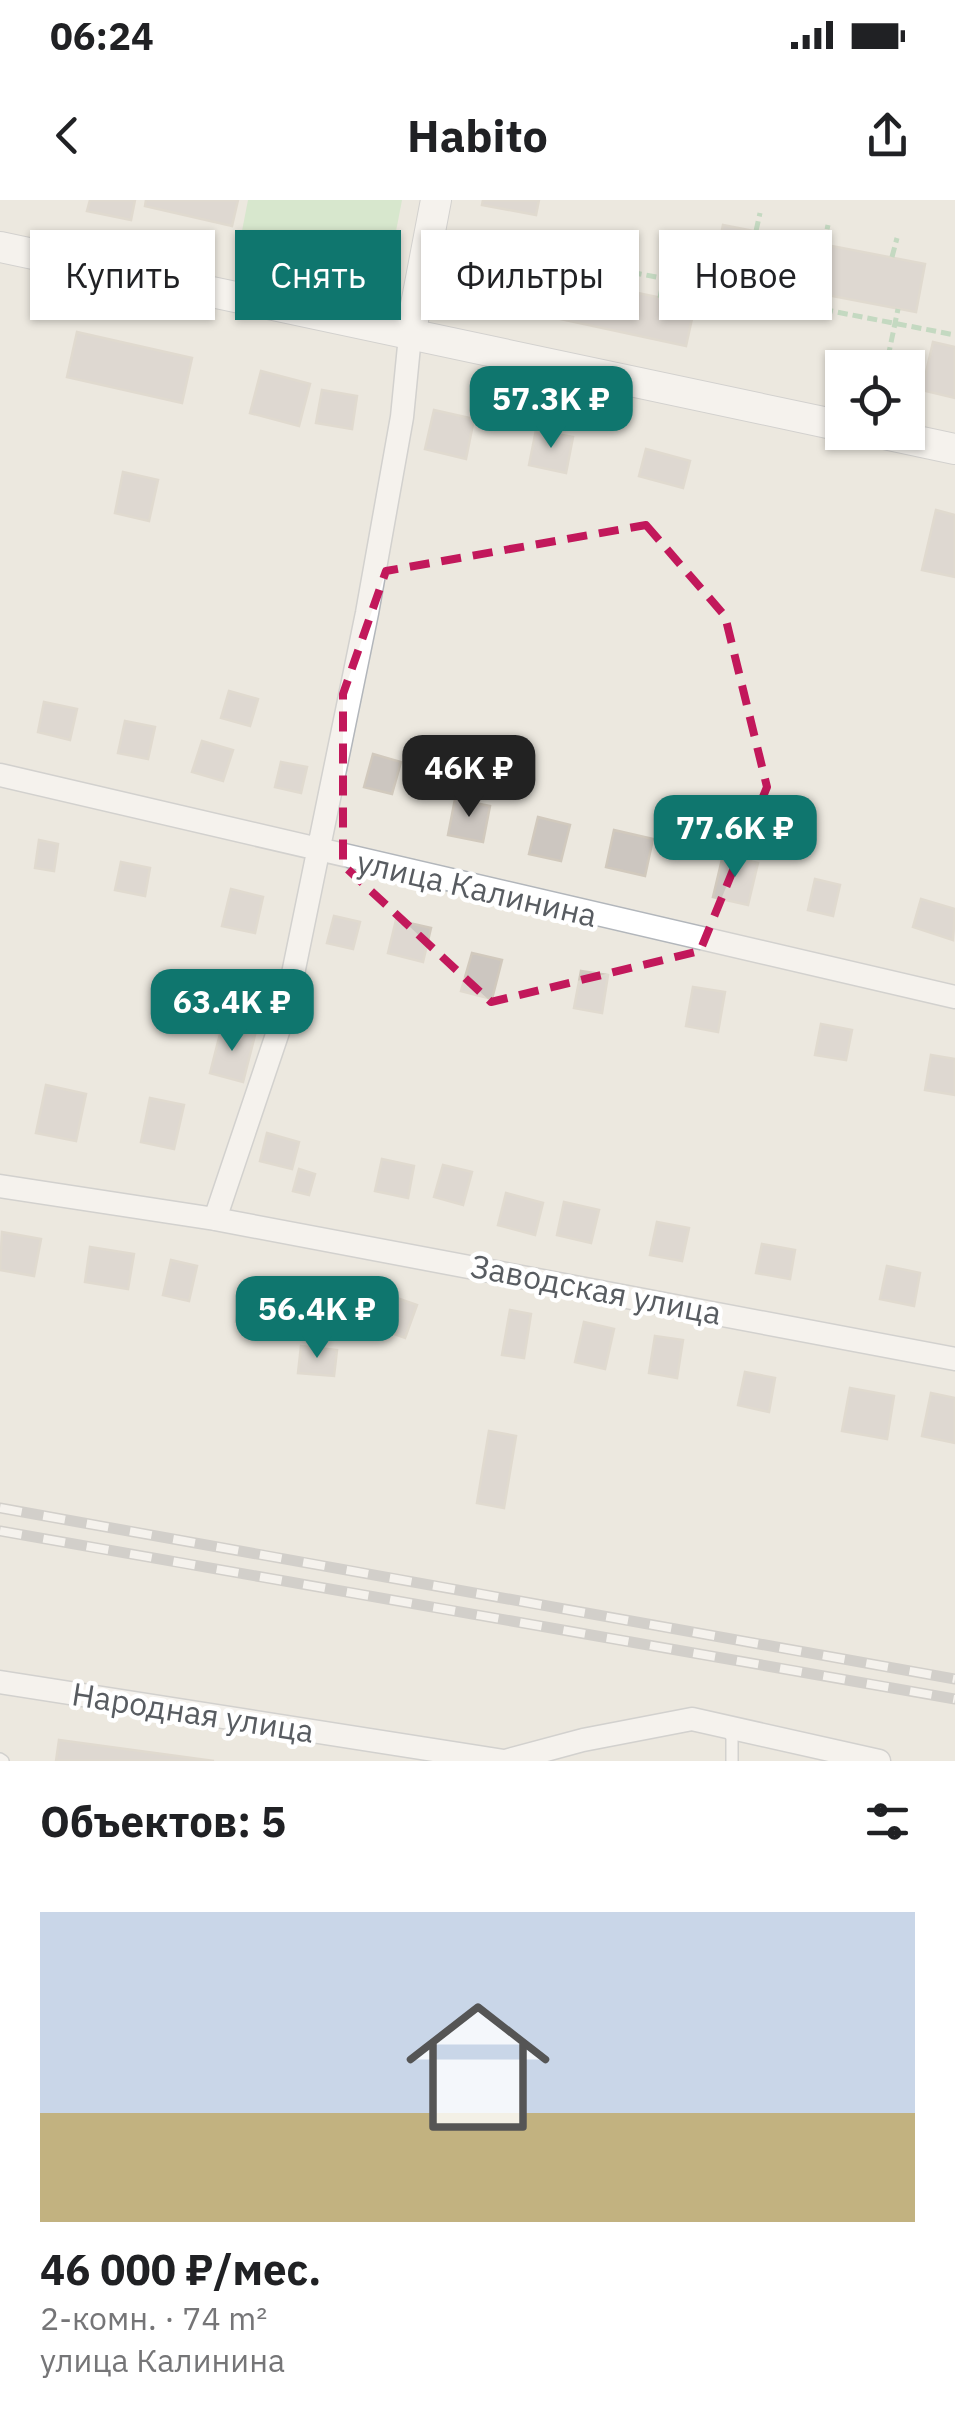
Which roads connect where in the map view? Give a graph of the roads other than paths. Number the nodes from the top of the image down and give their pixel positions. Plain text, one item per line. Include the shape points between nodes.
1 (436, 200) edge
2 (0, 247) edge
3 (410, 336) junction
4 (825, 422) edge
5 (925, 443) edge
6 (955, 449) edge
7 (0, 775) edge
8 (316, 851) junction
9 (955, 997) edge
10 (0, 1186) edge
11 (215, 1218) junction
12 (955, 1359) edge
13 (0, 1682) edge
14 (727, 1727) junction
15 (504, 1761) edge
16 (732, 1761) edge
17 (878, 1761) edge

1 - 3 street
2 - 3 street
3 - 4 street
3 - 8 street via 367,613
5 - 6 street
7 - 8 street, улица Калинина
8 - 9 street, улица Калинина
8 - 11 street via 286,1008
10 - 11 street, Заводская улица
11 - 12 street, Заводская улица
13 - 15 street, Народная улица
14 - 15 street, Народная улица via 692,1719
14 - 16 lane
14 - 17 street, Народная улица

